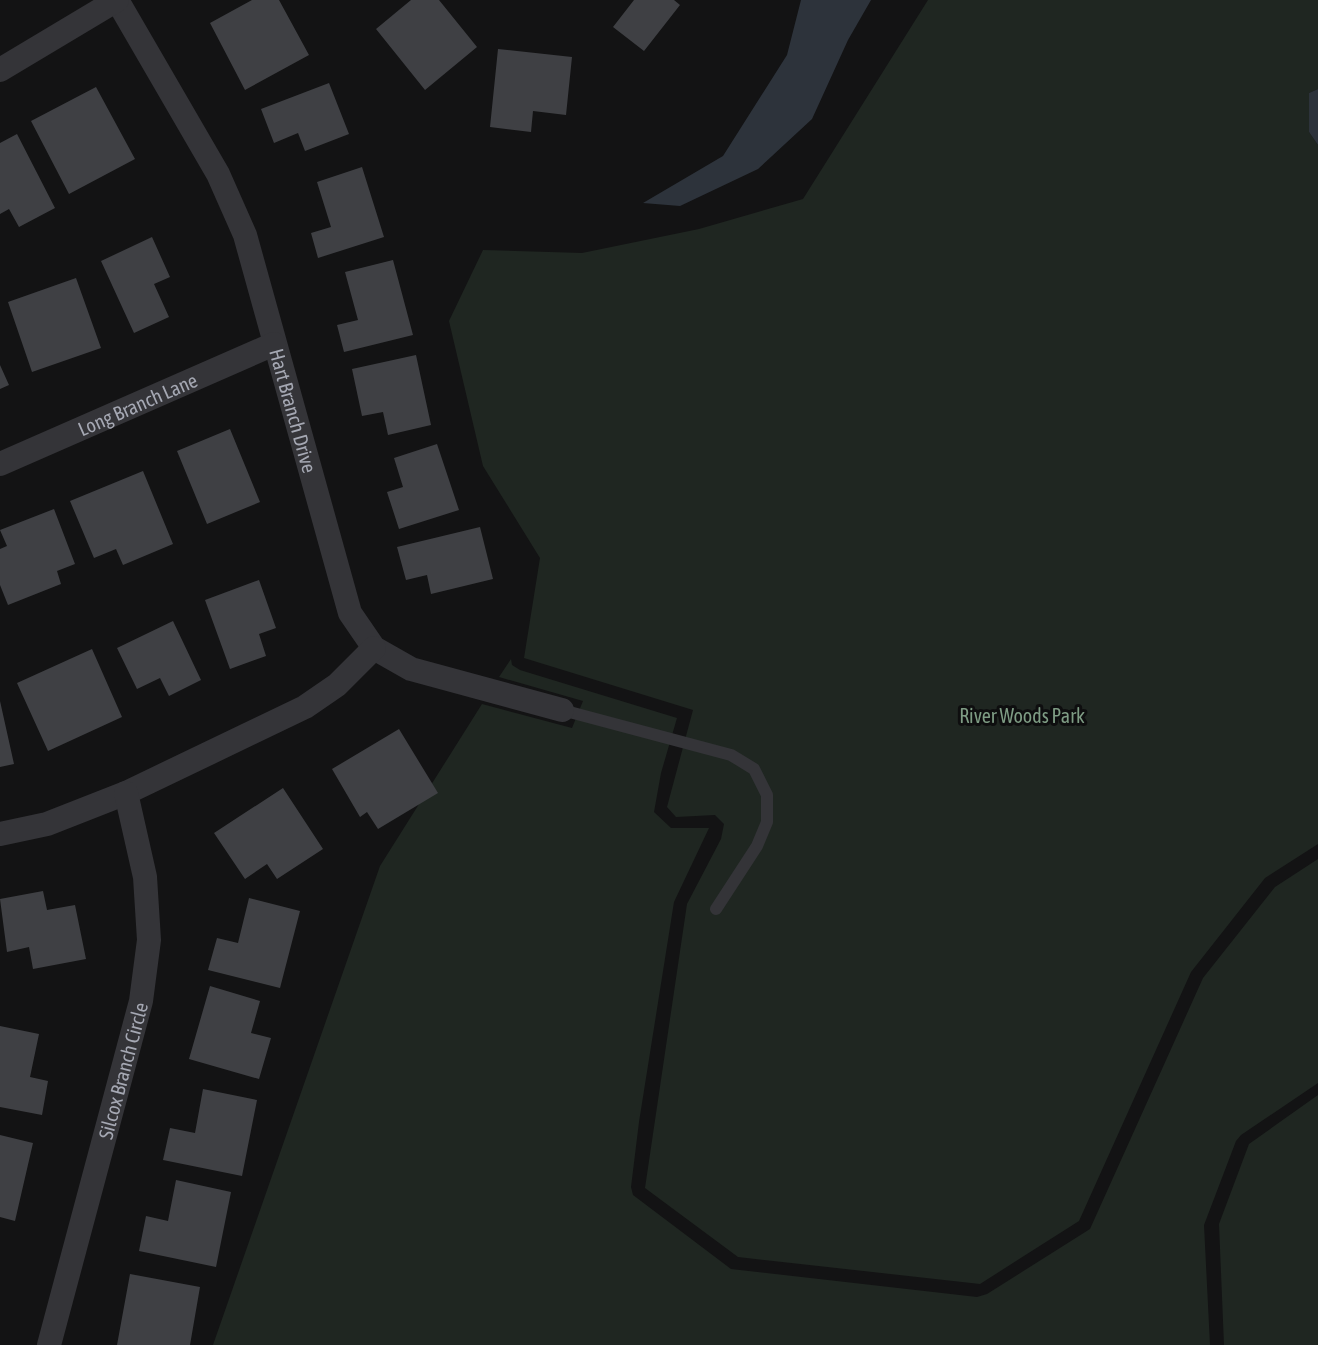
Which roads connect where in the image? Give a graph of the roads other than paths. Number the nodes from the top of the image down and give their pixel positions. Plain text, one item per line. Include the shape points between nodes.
1 (117, 0) edge
2 (0, 70) edge
3 (274, 344) junction
4 (0, 464) edge
5 (374, 648) junction
6 (562, 710) joint
7 (126, 793) junction
8 (0, 834) edge
9 (716, 909) dead end
10 (49, 1345) edge

1 - 2 street
1 - 3 street, Hart Branch Drive via 218,174 245,235
3 - 4 street, Long Branch Lane
3 - 5 street, Hart Branch Drive via 350,613
5 - 6 street, Hart Branch Drive via 411,669
5 - 7 street via 337,685 305,707
6 - 9 lane via 731,755 754,769 767,795 767,822
7 - 8 street via 47,824
7 - 10 street, Silcox Branch Circle via 145,877 149,940 141,1001

